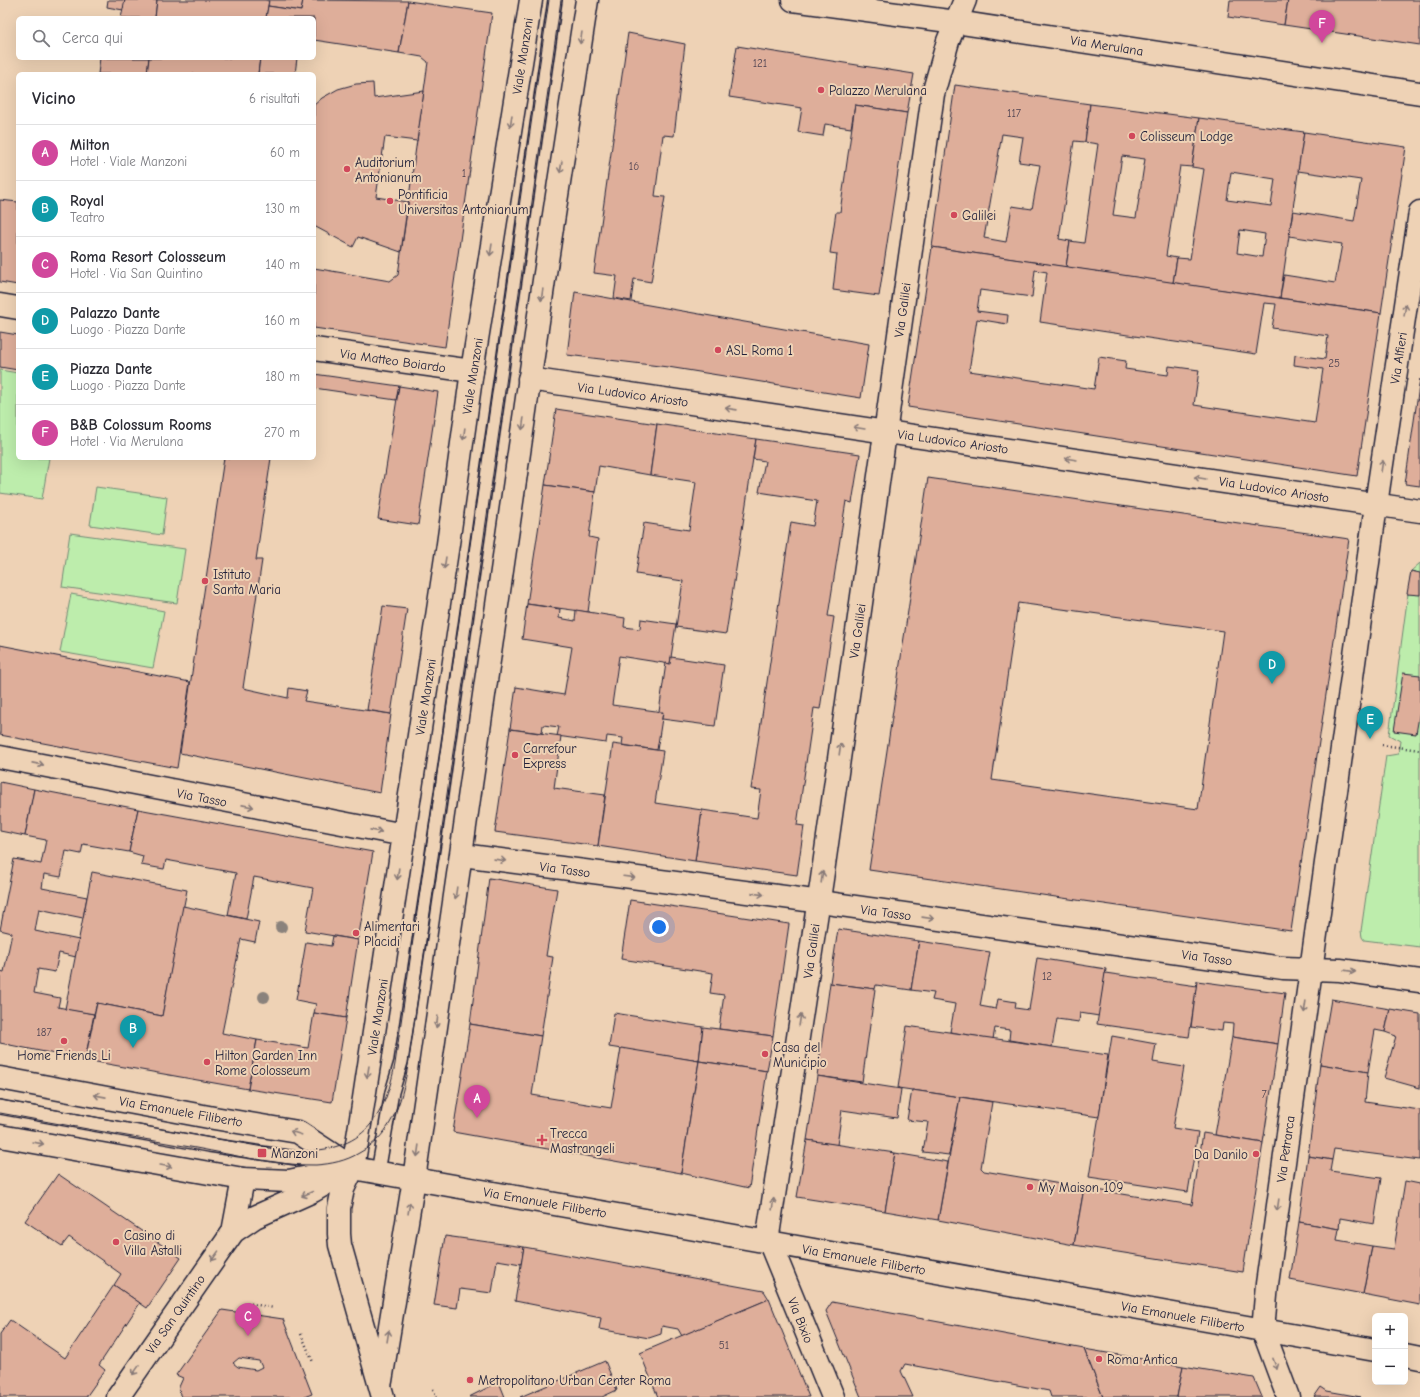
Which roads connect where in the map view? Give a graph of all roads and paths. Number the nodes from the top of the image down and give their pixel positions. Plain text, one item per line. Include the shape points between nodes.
1 (531, 0) edge
2 (556, 0) edge
3 (587, 0) edge
4 (793, 0) edge
5 (965, 0) edge
6 (956, 22) junction
7 (1420, 93) edge
8 (1420, 212) edge
9 (0, 305) edge
10 (16, 308) edge
11 (316, 349) edge
12 (472, 371) junction
13 (529, 379) junction
14 (885, 432) junction
15 (1377, 505) junction
16 (1420, 511) edge
17 (1382, 745) dead end
18 (1420, 750) edge
19 (0, 757) edge
20 (404, 835) junction
21 (462, 855) junction
22 (818, 903) junction
23 (1311, 969) junction
24 (1420, 981) edge
25 (0, 1078) edge
26 (0, 1108) edge
27 (0, 1136) edge
28 (353, 1168) junction
29 (378, 1172) junction
30 (414, 1179) junction
31 (243, 1180) junction
32 (233, 1232) junction
33 (769, 1242) junction
34 (246, 1303) dead end
35 (274, 1308) dead end
36 (1263, 1330) junction
37 (301, 1334) dead end
38 (1372, 1349) edge
39 (1408, 1356) edge
40 (1420, 1358) edge
41 (313, 1362) dead end
42 (433, 1389) dead end
43 (382, 1393) edge
44 (118, 1397) edge
45 (436, 1397) edge
46 (833, 1397) edge
47 (1288, 1397) edge

1 -> 12 street, Viale Manzoni
2 - 29 lane, Viale Manzoni via 438,815 400,1062
3 -> 13 street, Viale Manzoni
4 - 6 street, Via Merulana
5 - 6 street, Via Galilei
6 - 7 street, Via Merulana
6 - 14 street, Via Galilei via 933,94
15 -> 8 street, Via Alfieri
9 - 10 street
11 - 12 street, Via Matteo Boiardo
12 -> 20 street, Viale Manzoni
14 -> 13 street, Via Ludovico Ariosto
13 -> 21 street, Viale Manzoni
15 -> 14 street, Via Ludovico Ariosto
22 -> 14 street, Via Galilei
15 - 16 street, Via Ludovico Ariosto
15 - 23 street, Via Alfieri
17 - 18 path
19 -> 20 street, Via Tasso
20 -> 28 street, Viale Manzoni
21 -> 22 street, Via Tasso
21 -> 30 street, Viale Manzoni
22 -> 23 street, Via Tasso via 1283,968
33 -> 22 street, Via Galilei
23 -> 24 street, Via Tasso via 1340,970
23 -> 36 street, Via Petrarca via 1268,1276
28 -> 25 street, Via Emanuele Filiberto via 298,1132
26 - 28 lane, Via Emanuele Filiberto
27 -> 31 street, Via Emanuele Filiberto
28 - 29 street, Via Emanuele Filiberto
28 - 31 street, Via Emanuele Filiberto via 289,1181
28 -> 32 street, Via San Quintino via 314,1191 255,1217
28 - 43 street, Viale Manzoni via 343,1189 339,1208 340,1245
29 - 30 street, Via Emanuele Filiberto
30 - 33 street, Via Emanuele Filiberto
43 -> 30 street, Viale Manzoni
31 - 32 street, Via San Quintino
32 -> 44 street, Via San Quintino
33 - 36 street, Via Emanuele Filiberto
33 - 46 street, Via Bixio
34 - 35 path
36 - 38 street, Via Emanuele Filiberto
36 -> 47 street
37 - 41 path
39 - 40 street
42 - 45 path

